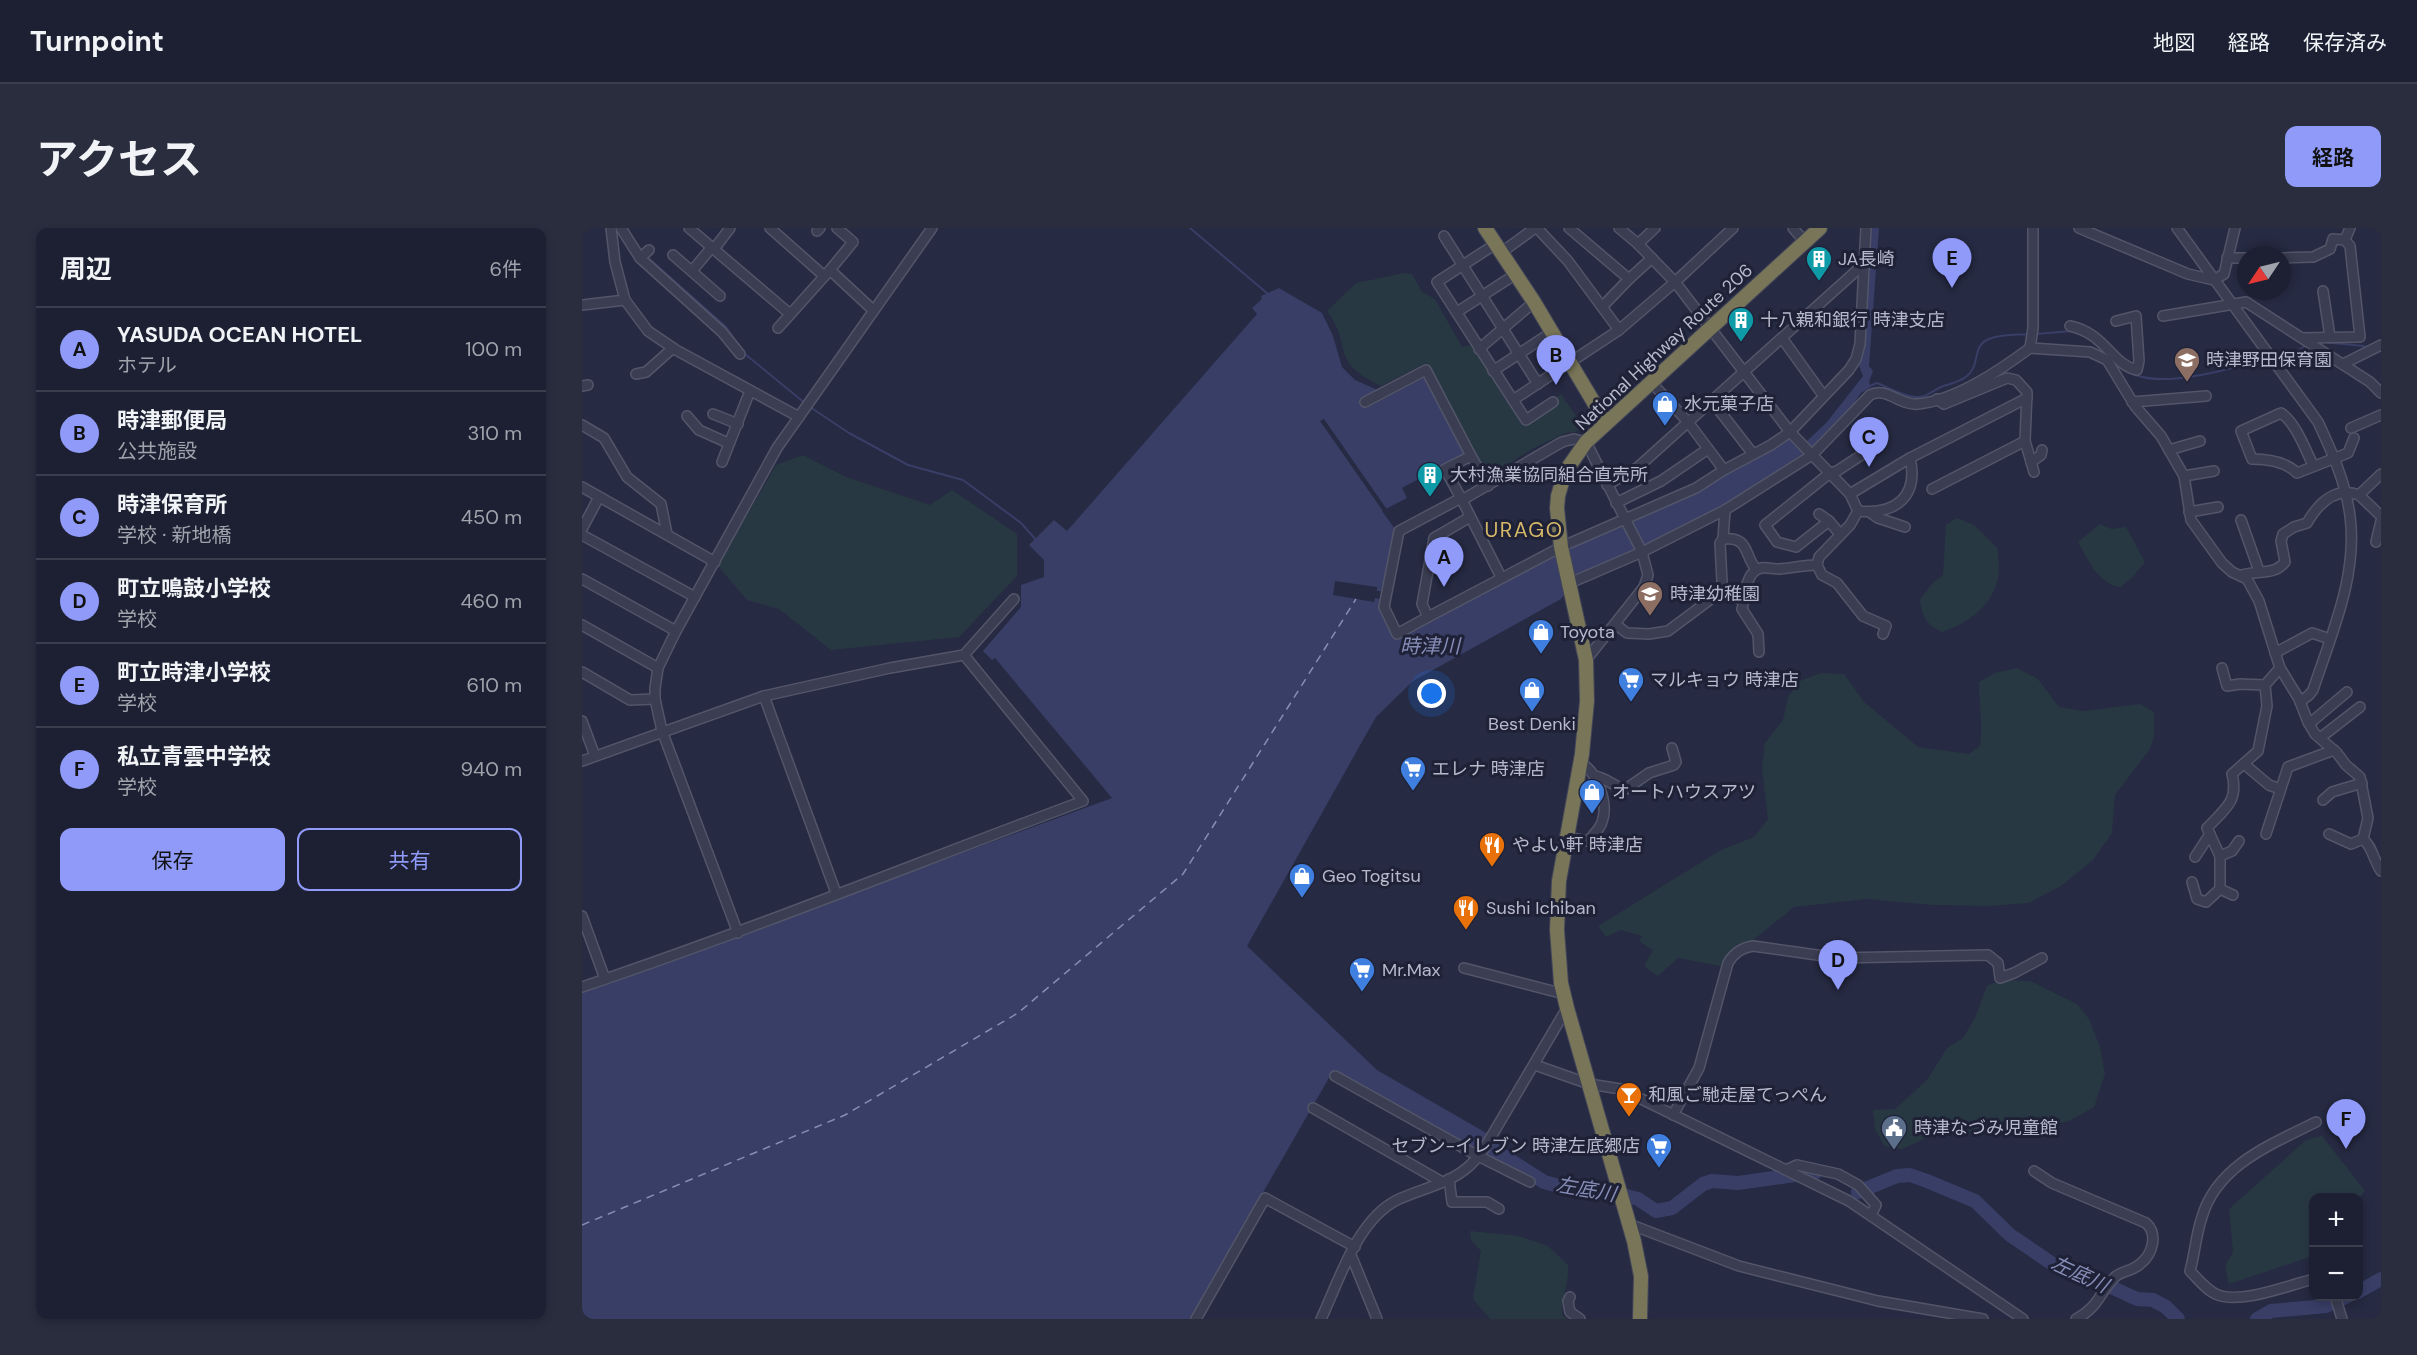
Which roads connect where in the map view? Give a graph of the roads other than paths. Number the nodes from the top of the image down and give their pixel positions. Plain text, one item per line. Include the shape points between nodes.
1 (612, 228) edge
2 (621, 228) edge
3 (689, 228) edge
4 (730, 228) edge
5 (770, 228) edge
6 (837, 228) edge
7 (932, 228) edge
8 (1485, 228) edge
9 (1536, 228) edge
10 (1569, 228) edge
11 (1620, 228) edge
12 (1655, 228) edge
13 (1733, 228) edge
14 (1793, 228) edge
15 (1820, 228) edge
16 (1866, 228) edge
17 (2033, 228) edge
18 (2079, 228) edge
19 (2177, 228) edge
20 (2235, 228) edge
21 (2350, 228) edge
22 (2099, 232) edge
23 (1444, 236) dead end
24 (2345, 240) junction
25 (1805, 242) junction
26 (1638, 244) junction
27 (713, 248) junction
28 (1499, 248) junction
29 (649, 250) dead end
30 (673, 255) dead end
31 (640, 258) junction
32 (1652, 258) junction
33 (2227, 258) junction
34 (2237, 258) edge
35 (2291, 258) edge
36 (1865, 263) junction
37 (1462, 265) junction
38 (692, 271) junction
39 (826, 273) junction
40 (1516, 274) junction
41 (1629, 279) junction
42 (2214, 280) junction
43 (1675, 282) junction
44 (2323, 291) dead end
45 (720, 296) dead end
46 (1482, 296) junction
47 (625, 300) junction
48 (1534, 302) junction
49 (582, 305) edge
50 (2233, 305) junction
51 (1602, 306) junction
52 (873, 310) junction
53 (1457, 312) junction
54 (790, 314) junction
55 (2163, 316) dead end
56 (2116, 321) dead end
57 (2070, 326) dead end
58 (778, 328) dead end
59 (1503, 328) junction
60 (1710, 328) junction
61 (1619, 330) junction
62 (1552, 332) junction
63 (2330, 337) junction
64 (1782, 338) junction
65 (2032, 338) junction
66 (2305, 340) junction
67 (2381, 345) edge
68 (673, 348) junction
69 (1479, 349) junction
70 (740, 354) dead end
71 (1519, 354) junction
72 (1570, 364) junction
73 (2343, 364) junction
74 (1493, 371) junction
75 (1744, 371) junction
76 (636, 374) dead end
77 (1652, 382) junction
78 (1538, 384) junction
79 (750, 391) junction
80 (2381, 393) edge
81 (1823, 395) junction
82 (2206, 396) dead end
83 (1936, 399) junction
84 (2027, 399) junction
85 (1513, 400) junction
86 (1712, 401) junction
87 (1365, 402) dead end
88 (1553, 402) dead end
89 (2132, 402) junction
90 (713, 414) dead end
91 (2381, 415) edge
92 (687, 416) dead end
93 (799, 417) junction
94 (1688, 422) junction
95 (1606, 423) junction
96 (738, 424) junction
97 (582, 425) edge
98 (2351, 428) dead end
99 (1791, 432) junction
100 (2354, 438) dead end
101 (2025, 441) junction
102 (2200, 441) dead end
103 (1586, 442) junction
104 (728, 443) junction
105 (1708, 449) junction
106 (2042, 450) dead end
107 (2169, 450) junction
108 (1753, 454) junction
109 (1811, 454) junction
110 (1863, 454) dead end
111 (1471, 456) junction
112 (1910, 458) junction
113 (2334, 459) junction
114 (722, 462) dead end
115 (2313, 465) junction
116 (1724, 470) junction
117 (2214, 471) dead end
118 (1830, 473) junction
119 (2381, 474) edge
120 (2184, 477) junction
121 (1607, 485) junction
122 (1488, 486) junction
123 (582, 487) edge
124 (1932, 489) dead end
125 (2346, 492) junction
126 (1850, 494) junction
127 (2359, 495) junction
128 (599, 497) junction
129 (1461, 499) junction
130 (1616, 503) junction
131 (2218, 507) dead end
132 (1725, 510) junction
133 (1858, 512) junction
134 (2189, 512) junction
135 (1871, 513) junction
136 (1819, 514) dead end
137 (2381, 516) edge
138 (1470, 517) junction
139 (1624, 519) junction
140 (2241, 520) dead end
141 (1829, 521) junction
142 (1905, 527) dead end
143 (2380, 528) edge
144 (582, 529) edge
145 (582, 534) edge
146 (667, 534) junction
147 (1840, 534) junction
148 (1723, 539) junction
149 (2376, 542) dead end
150 (1561, 547) junction
151 (1642, 552) junction
152 (715, 562) junction
153 (1817, 565) junction
154 (1756, 569) junction
155 (2259, 571) junction
156 (2242, 575) junction
157 (1501, 577) junction
158 (582, 579) edge
159 (1571, 590) junction
160 (1719, 593) junction
161 (695, 597) junction
162 (1014, 599) dead end
163 (1745, 600) junction
164 (1428, 617) junction
165 (1615, 624) junction
166 (582, 625) edge
167 (676, 631) junction
168 (1883, 634) dead end
169 (2330, 639) junction
170 (1759, 652) dead end
171 (2275, 653) junction
172 (964, 655) junction
173 (1586, 660) junction
174 (658, 668) junction
175 (2222, 668) dead end
176 (2280, 668) junction
177 (582, 672) edge
178 (2265, 685) junction
179 (2347, 692) dead end
180 (764, 696) junction
181 (655, 699) junction
182 (2300, 702) junction
183 (2360, 707) dead end
184 (582, 721) edge
185 (2309, 724) junction
186 (662, 731) junction
187 (2320, 738) junction
188 (1672, 748) dead end
189 (2334, 750) junction
190 (595, 756) junction
191 (582, 761) edge
192 (1581, 763) junction
193 (2244, 764) junction
194 (1595, 776) junction
195 (2362, 783) junction
196 (2280, 789) junction
197 (2323, 800) dead end
198 (2210, 834) junction
199 (2266, 834) dead end
200 (2329, 834) dead end
201 (1566, 837) junction
202 (2363, 839) junction
203 (2239, 841) dead end
204 (2220, 856) junction
205 (2195, 857) dead end
206 (2381, 871) edge
207 (2192, 882) dead end
208 (2220, 889) junction
209 (836, 893) junction
210 (2233, 895) dead end
211 (582, 916) edge
212 (738, 933) junction
213 (2042, 958) dead end
214 (1464, 968) dead end
215 (605, 980) junction
216 (582, 987) edge
217 (1564, 994) junction
218 (1567, 1008) junction
219 (1535, 1065) junction
220 (1335, 1076) dead end
221 (1589, 1084) junction
222 (1313, 1108) dead end
223 (1673, 1115) junction
224 (2316, 1122) dead end
225 (1480, 1155) junction
226 (1782, 1168) junction
227 (2034, 1171) dead end
228 (1445, 1180) junction
229 (1530, 1182) dead end
230 (1499, 1209) dead end
231 (1871, 1215) junction
232 (1629, 1224) junction
233 (1353, 1251) junction
234 (2309, 1280) edge
235 (1570, 1297) dead end
236 (2337, 1301) edge
237 (1196, 1319) edge
238 (1321, 1319) edge
239 (1377, 1319) edge
240 (1580, 1319) edge
241 (1640, 1319) edge
242 (1983, 1319) edge
243 (2023, 1319) edge
244 (2076, 1319) edge
245 (2342, 1319) edge

1 - 47 street via 615,262
2 - 31 street
3 - 27 street
4 - 27 street
5 - 39 street
6 - 39 street via 853,242
7 - 52 street
8 - 28 highway
9 - 28 street
9 - 51 street via 1568,261
10 - 41 street
11 - 26 street
12 - 26 street
13 - 43 street
14 - 25 street
15 - 25 highway, National Highway Route 206
16 - 36 street
17 - 65 street
18 - 22 street
19 - 42 street
20 - 33 street
21 - 24 street
22 - 42 street via 2188,274
23 - 37 street
24 - 35 street via 2333,239 2330,249 2313,257
24 - 63 street via 2350,246 2360,337
25 - 60 highway, National Highway Route 206
26 - 32 street
27 - 38 street
27 - 54 street
28 - 37 street
28 - 40 highway
29 - 31 street
30 - 38 street
31 - 70 street via 722,332
32 - 41 street
32 - 43 street
33 - 34 street
33 - 42 street via 2224,274
36 - 64 street
36 - 81 street via 1856,359
37 - 46 street
37 - 53 street via 1437,282
38 - 45 street
39 - 52 street
39 - 54 street
40 - 46 street
40 - 48 highway
41 - 51 street
42 - 50 street
43 - 60 street
43 - 61 street
44 - 63 street
46 - 53 street
46 - 59 street
47 - 49 street
47 - 68 street via 648,331
48 - 59 street
48 - 62 highway
50 - 55 street
50 - 66 street via 2246,302
50 - 113 street via 2318,422
51 - 61 street
52 - 93 street
53 - 69 street
54 - 58 street
56 - 57 street via 2136,316 2137,370 2124,366 2093,334
59 - 69 street
59 - 71 street
60 - 75 street
60 - 77 highway, National Highway Route 206
61 - 72 street
62 - 71 street
62 - 72 highway
63 - 66 street
64 - 75 street
64 - 81 street
65 - 83 street via 2002,369
65 - 89 street via 2107,360
66 - 73 street
67 - 73 street
68 - 76 street via 646,372
68 - 79 street
69 - 74 street
71 - 74 street
71 - 78 street
72 - 78 street
72 - 95 highway
73 - 80 street
74 - 85 street
75 - 86 street
75 - 99 street
77 - 94 street
77 - 95 highway, National Highway Route 206
78 - 85 street
79 - 93 street
79 - 96 street
81 - 99 street
82 - 89 street
83 - 84 street via 1944,404 2007,378 2026,388
83 - 109 street via 1917,404 1877,391 1861,402
84 - 101 street
84 - 112 street
85 - 88 street via 1526,420
86 - 94 street
86 - 108 street
87 - 111 street via 1426,370
89 - 107 street
90 - 96 street
91 - 98 street
92 - 104 street via 699,430
93 - 152 street via 777,448
94 - 105 street
94 - 121 street via 1637,468
95 - 103 highway, National Highway Route 206
96 - 104 street
97 - 146 street via 604,438 627,477 661,504
99 - 108 street
99 - 109 street
100 - 113 street via 2348,453
101 - 106 street via 2032,467
101 - 124 street
102 - 107 street
103 - 121 street
103 - 122 street via 1562,442
103 - 150 highway, National Highway Route 206 via 1565,472 1558,496
104 - 114 street
105 - 116 street
105 - 130 street via 1660,481
107 - 120 street
108 - 116 street
109 - 118 street
109 - 132 street
110 - 118 street
111 - 122 street
111 - 129 street via 1445,469
112 - 126 street
112 - 135 street via 1914,474 1900,502 1892,509
113 - 115 street
113 - 125 street
115 - 115 street via 2297,473 2267,459 2252,459 2241,431 2281,413 2299,436
116 - 139 street via 1696,488
117 - 120 street
118 - 126 street
118 - 141 street via 1765,525 1777,542 1796,547
119 - 127 street
120 - 134 street
121 - 130 street
122 - 129 street
123 - 128 street
125 - 127 street
125 - 155 street via 2317,507 2307,523 2283,534 2281,567 2271,572
125 - 169 street via 2351,518 2347,576
126 - 133 street
127 - 137 street
128 - 144 street
128 - 146 street
129 - 138 street
129 - 164 street via 1399,531 1384,608 1397,634
130 - 139 street
131 - 134 street
132 - 148 street
132 - 151 street
133 - 135 street
133 - 147 street
134 - 156 street via 2212,552 2232,572
135 - 142 street
136 - 141 street
138 - 157 street
138 - 164 street via 1434,538 1422,604
139 - 150 street
139 - 151 street
140 - 155 street
141 - 147 street
143 - 149 street
145 - 161 street
146 - 152 street
147 - 153 street via 1819,557
148 - 154 street via 1731,538 1744,545
148 - 160 street
150 - 157 street
150 - 159 highway, National Highway Route 206
151 - 159 street
151 - 165 street via 1647,580
152 - 161 street
153 - 154 street
153 - 168 street via 1863,616 1886,626
154 - 163 street via 1747,583
155 - 156 street
156 - 171 street via 2259,601
157 - 164 street
158 - 167 street
159 - 173 highway, National Highway Route 206
160 - 163 street
160 - 165 street via 1668,631 1627,633
161 - 167 street
162 - 172 street
163 - 170 street via 1742,609 1758,634
165 - 173 street
166 - 174 street
167 - 174 street
169 - 171 street via 2312,633
169 - 182 street via 2313,690
171 - 176 street
172 - 180 street
172 - 209 street via 1083,801
173 - 192 highway, National Highway Route 206
174 - 181 street
175 - 178 street via 2227,686
176 - 178 street
176 - 182 street
177 - 181 street via 630,700
178 - 193 street via 2267,706 2262,739 2258,752
179 - 185 street
180 - 186 street
180 - 209 street
181 - 186 street
182 - 185 street
183 - 187 street
184 - 190 street
185 - 187 street
186 - 190 street
186 - 212 street
187 - 189 street
188 - 194 street via 1674,765 1649,773 1626,789
189 - 195 street
189 - 196 street via 2288,767
190 - 191 street
192 - 194 street
192 - 201 highway, National Highway Route 206
193 - 196 street
193 - 198 street via 2232,774 2236,787 2232,802 2207,828
194 - 201 street via 1604,815 1600,826 1588,840
195 - 197 street via 2332,792
195 - 202 street via 2368,818
196 - 199 street
198 - 204 street
198 - 205 street
200 - 202 street via 2351,844
201 - 217 highway, National Highway Route 206 via 1557,930
202 - 206 street
203 - 204 street via 2232,851
204 - 208 street
207 - 208 street via 2197,898 2206,902
208 - 210 street
209 - 212 street
211 - 215 street
212 - 215 street
213 - 223 street via 2000,978 1998,963 1988,955 1838,958 1744,947 1728,963 1699,1068
214 - 217 street
215 - 216 street
217 - 218 highway, National Highway Route 206
218 - 219 street
218 - 221 highway, National Highway Route 206
219 - 221 street
219 - 225 street
220 - 225 street
221 - 223 street via 1621,1089
221 - 232 highway, National Highway Route 206
222 - 228 street
223 - 226 street
224 - 234 street via 2258,1151 2212,1191 2201,1217 2190,1271 2203,1285 2227,1296 2244,1297
225 - 228 street via 1467,1168
225 - 229 street
226 - 231 street
226 - 231 street via 1797,1165 1838,1174 1858,1185 1875,1205
227 - 244 street via 2052,1183 2146,1223 2154,1237 2152,1249 2140,1265 2116,1276 2091,1311
228 - 230 street via 1452,1202 1487,1202
228 - 233 street via 1382,1210 1367,1226
231 - 243 street
232 - 241 highway, National Highway Route 206 via 1641,1276
232 - 242 street via 1740,1266 1878,1301
233 - 237 street via 1265,1198
233 - 238 street
233 - 239 street
235 - 240 street via 1570,1312
236 - 245 street

